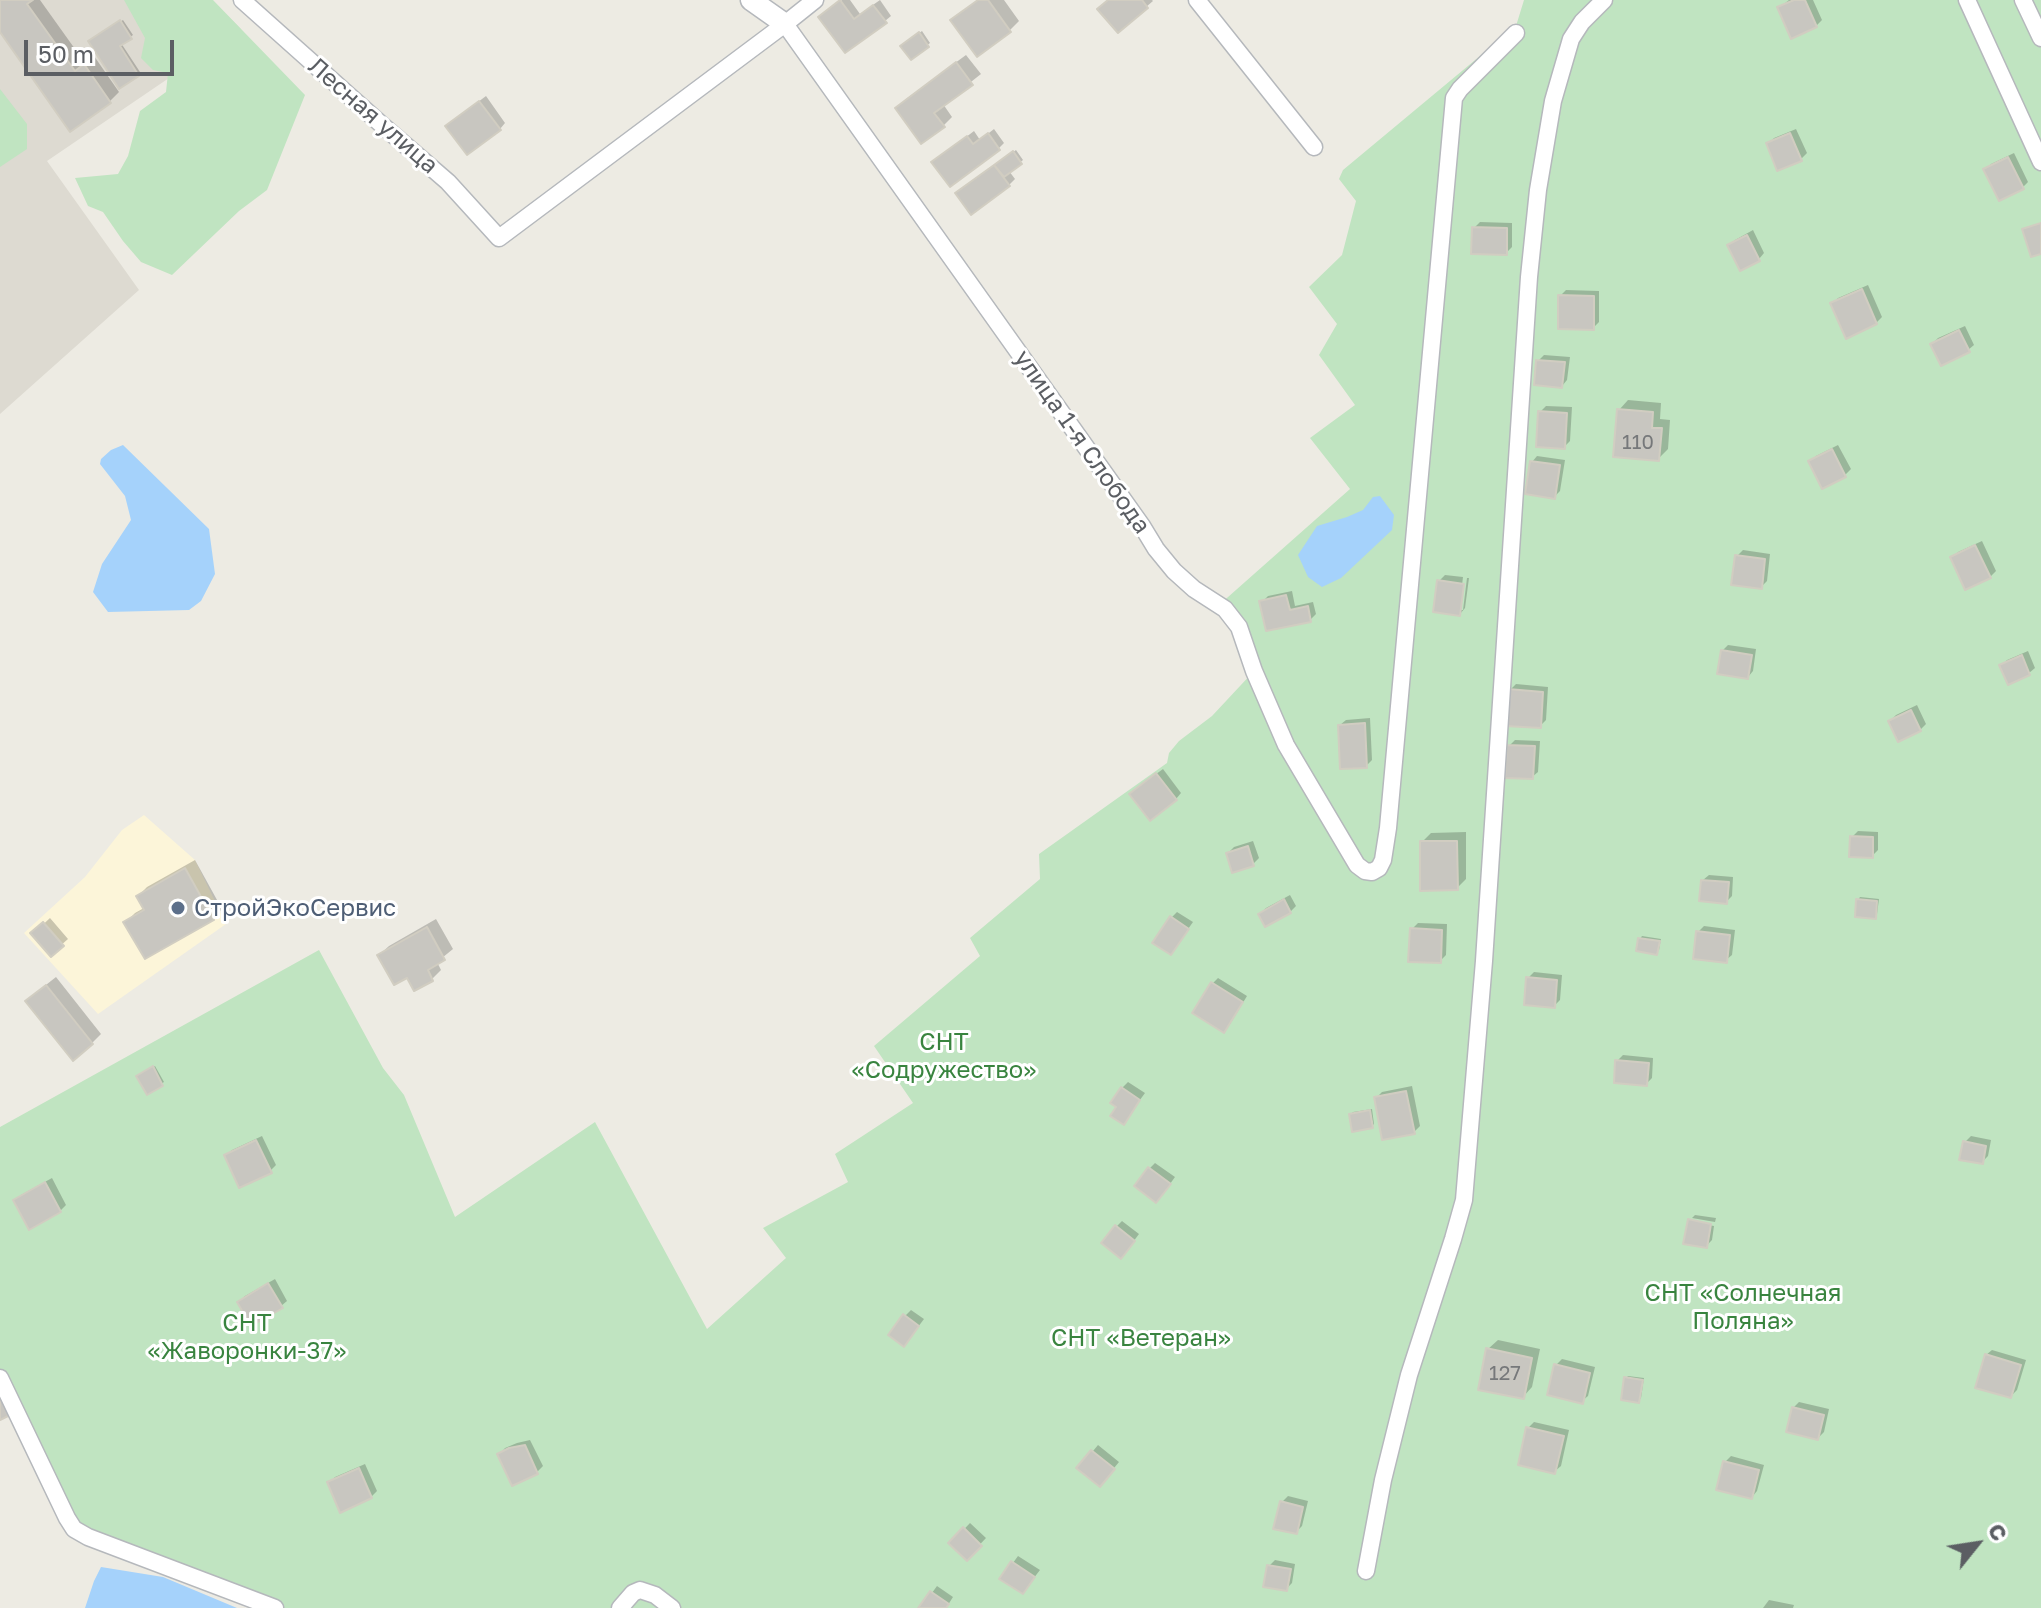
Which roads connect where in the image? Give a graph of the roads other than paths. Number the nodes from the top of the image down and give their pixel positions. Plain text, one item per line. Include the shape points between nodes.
1 (242, 0) edge
2 (751, 0) edge
3 (815, 0) edge
4 (1197, 0) edge
5 (1604, 0) edge
6 (1967, 0) edge
7 (2023, 0) edge
8 (785, 24) junction
9 (1516, 33) dead end
10 (2041, 38) edge
11 (1314, 147) dead end
12 (2041, 162) edge
13 (0, 1378) edge
14 (1366, 1571) dead end
15 (275, 1608) edge
16 (620, 1608) edge
17 (672, 1608) edge

1 - 8 street, Лесная улица via 448,182 499,238
2 - 8 street
3 - 8 street
4 - 11 street
5 - 14 street via 1571,39 1553,101 1538,190 1464,1200 1409,1375
6 - 12 street
7 - 10 street
8 - 9 street, улица 1-я Слобода via 1156,549 1239,627 1286,745 1357,865 1372,872 1383,860 1388,828 1454,98
13 - 15 street via 74,1529
16 - 17 street via 640,1590

